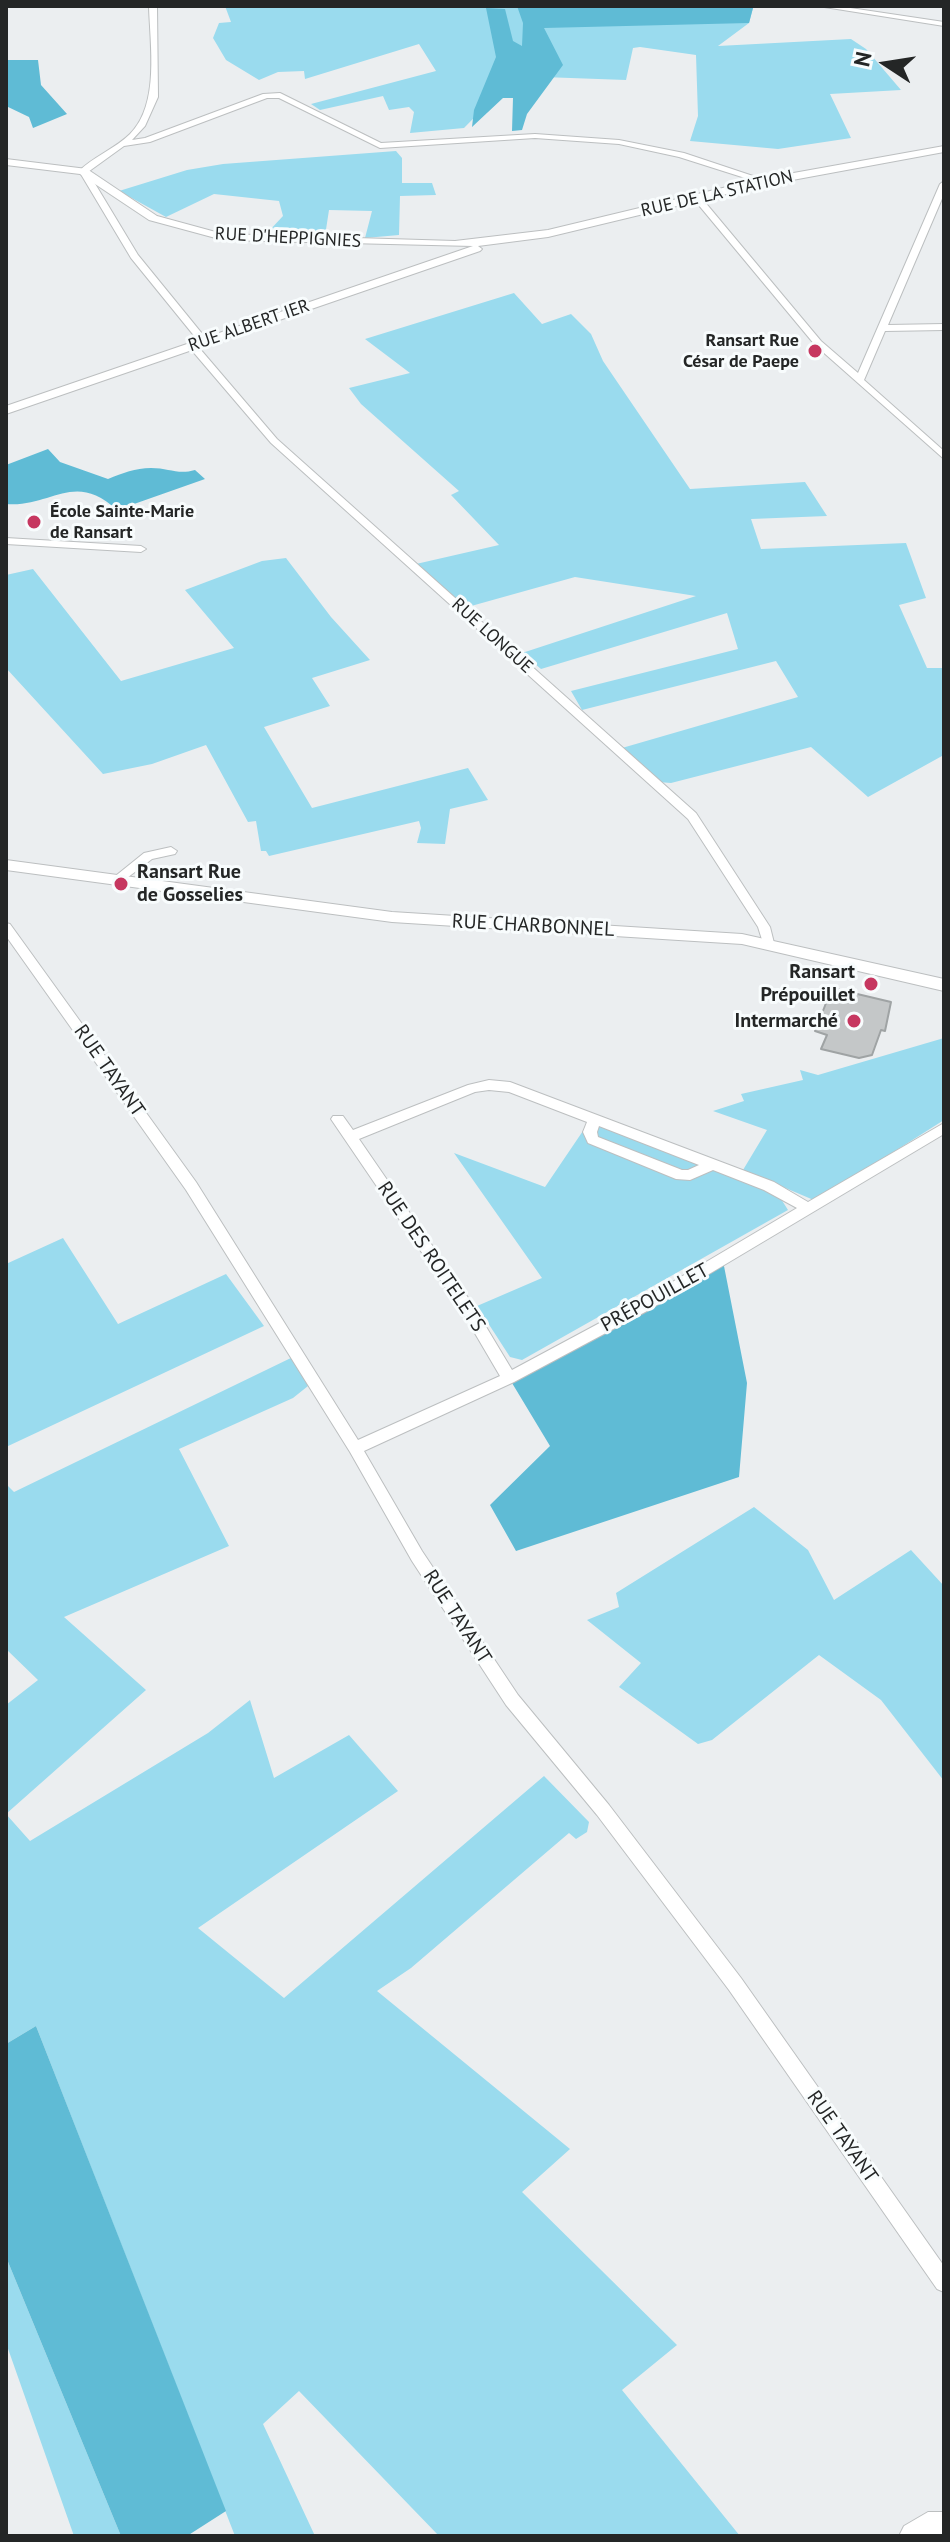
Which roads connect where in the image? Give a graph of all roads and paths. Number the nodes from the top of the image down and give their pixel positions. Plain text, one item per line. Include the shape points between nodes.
1 (153, 6) edge
2 (822, 6) edge
3 (944, 24) edge
4 (126, 144) junction
5 (944, 149) edge
6 (6, 162) edge
7 (83, 171) junction
8 (764, 181) junction
9 (944, 184) edge
10 (696, 197) junction
11 (492, 243) junction
12 (944, 327) edge
13 (883, 328) junction
14 (198, 343) junction
15 (859, 381) junction
16 (6, 410) edge
17 (944, 456) edge
18 (6, 541) edge
19 (141, 549) dead end
20 (171, 851) dead end
21 (6, 865) edge
22 (119, 878) junction
23 (6, 927) edge
24 (768, 943) junction
25 (944, 985) edge
26 (338, 1119) dead end
27 (594, 1120) junction
28 (944, 1128) edge
29 (350, 1137) junction
30 (711, 1165) junction
31 (810, 1209) junction
32 (509, 1378) junction
33 (355, 1448) junction
34 (944, 2282) edge
35 (944, 2527) edge
36 (914, 2536) edge

1 - 4 street via 154,97
2 - 3 street
4 - 7 street
4 - 8 street via 280,95 380,146 535,136 619,142
5 - 8 street, RUE DE LA STATION
6 - 7 street, RUE D'HEPPIGNIES
7 - 11 street, RUE D'HEPPIGNIES via 153,218 223,237
7 - 14 street, RUE LONGUE via 134,256
8 - 10 street, RUE DE LA STATION
9 - 13 street
10 - 11 street, RUE DE LA STATION via 573,230
10 - 15 street via 818,343
11 - 14 street, RUE ALBERT IER
12 - 13 street
13 - 15 street
14 - 16 street, RUE ALBERT IER
14 - 24 street, RUE LONGUE via 274,441 692,816 764,927
15 - 17 street
18 - 19 street
20 - 22 street via 148,856
21 - 22 street, RUE CHARBONNEL
22 - 24 street, RUE CHARBONNEL via 392,917
23 - 33 street, RUE TAYANT via 191,1186
24 - 25 street, RUE CHARBONNEL
26 - 29 street, RUE DES ROITELETS
27 - 29 street via 510,1087 489,1085
27 - 30 street
27 - 30 street via 593,1140 681,1175
28 - 31 street, PRÉPOUILLET
29 - 32 street, RUE DES ROITELETS
30 - 31 street via 769,1186
31 - 32 street, PRÉPOUILLET
32 - 33 street, PRÉPOUILLET
33 - 34 street, RUE TAYANT via 417,1556 512,1700 735,1984
35 - 36 main road via 928,2527

